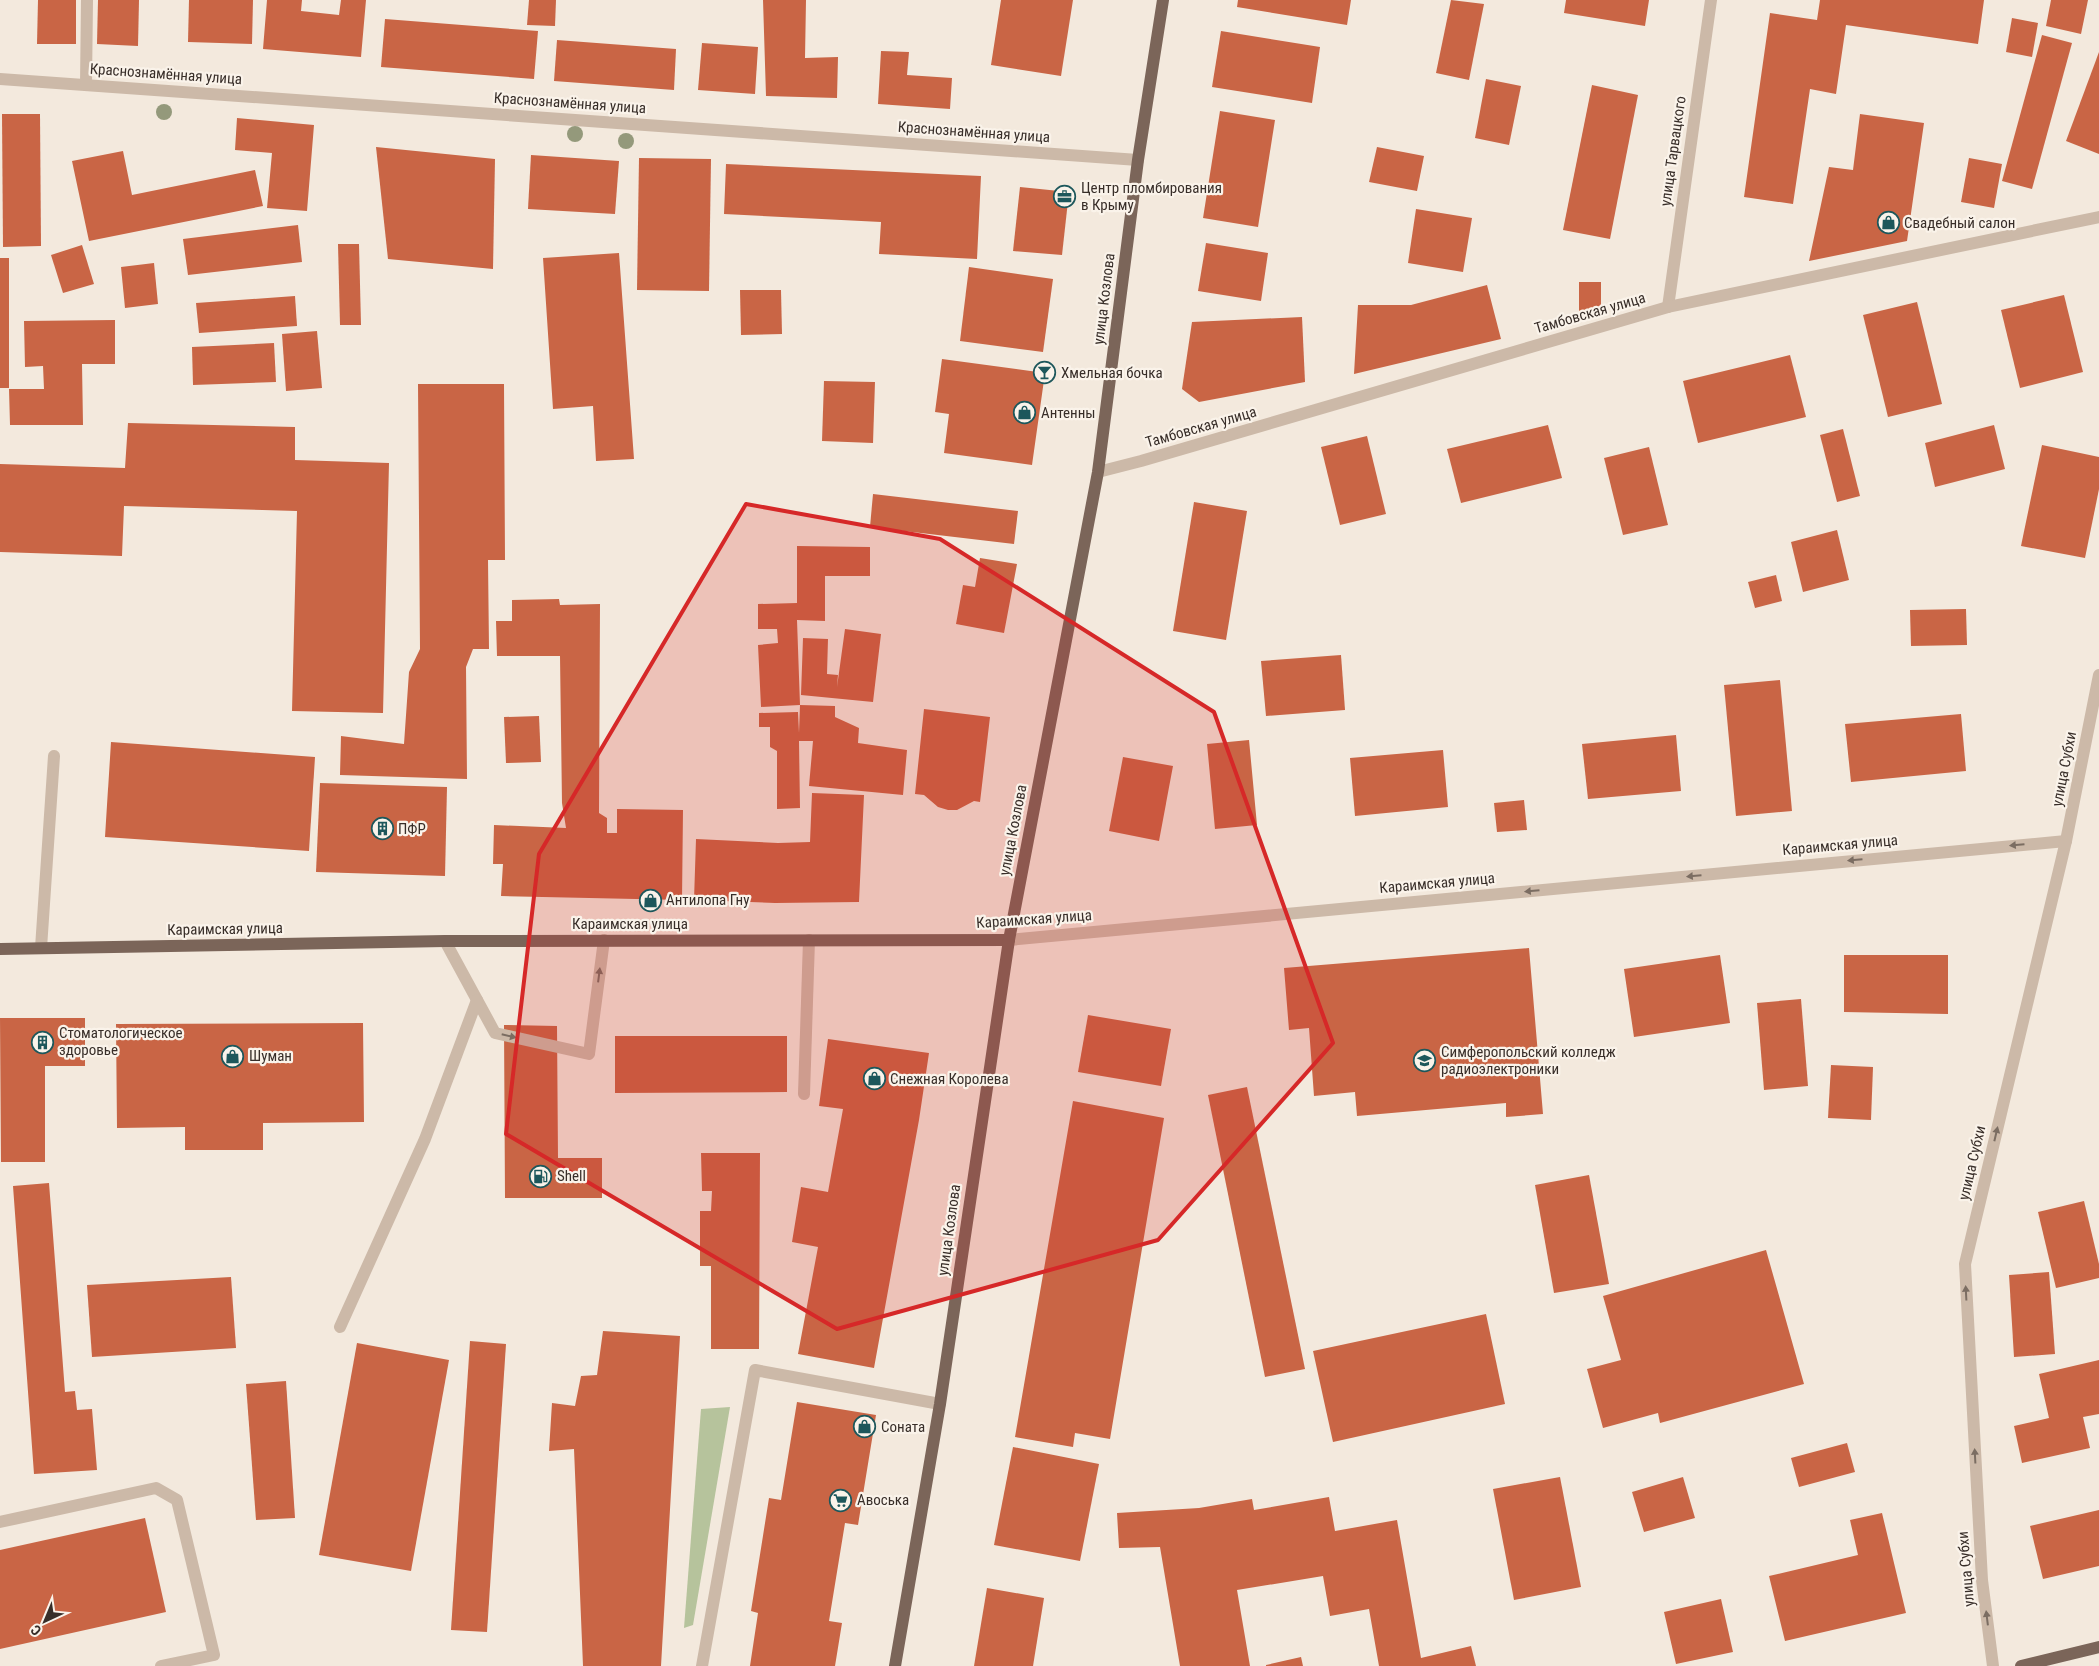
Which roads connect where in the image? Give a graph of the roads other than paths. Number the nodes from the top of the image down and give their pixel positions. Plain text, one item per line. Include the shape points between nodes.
1 (87, 0) edge
2 (1163, 0) edge
3 (1710, 0) edge
4 (0, 80) edge
5 (86, 85) junction
6 (1138, 160) junction
7 (2099, 217) edge
8 (1668, 308) junction
9 (1098, 472) junction
10 (2099, 675) edge
11 (54, 756) dead end
12 (2066, 841) junction
13 (604, 940) junction
14 (809, 940) junction
15 (1008, 940) junction
16 (445, 941) junction
17 (41, 948) junction
18 (0, 949) edge
19 (477, 1000) junction
20 (804, 1094) dead end
21 (340, 1327) dead end
22 (940, 1404) junction
23 (0, 1522) edge
24 (2099, 1647) edge
25 (161, 1666) edge
26 (702, 1666) edge
27 (895, 1666) edge
28 (1992, 1666) edge
29 (2021, 1666) edge

1 - 5 street
2 - 6 main road, улица Козлова
3 - 8 street, улица Тарвацкого
4 - 5 street, Краснознамённая улица
5 - 6 street, Краснознамённая улица
6 - 9 main road, улица Козлова
7 - 8 street, Тамбовская улица
8 - 9 street, Тамбовская улица
9 - 15 main road, улица Козлова
10 - 12 street, улица Субхи
11 - 17 street
12 -> 15 street, Караимская улица
28 -> 12 street, улица Субхи via 1982,1580 1965,1264
13 - 14 main road, Караимская улица
13 - 16 main road, Караимская улица
19 -> 13 street via 495,1033 589,1054
14 - 15 main road, Караимская улица
14 - 20 street
15 - 22 main road, улица Козлова
16 - 17 main road, Караимская улица
16 - 19 street
17 - 18 main road, Караимская улица
19 - 21 street via 425,1139
22 - 26 street via 755,1370
22 - 27 main road, улица Козлова
23 - 25 street via 156,1488 178,1500 214,1655
24 - 29 main road

